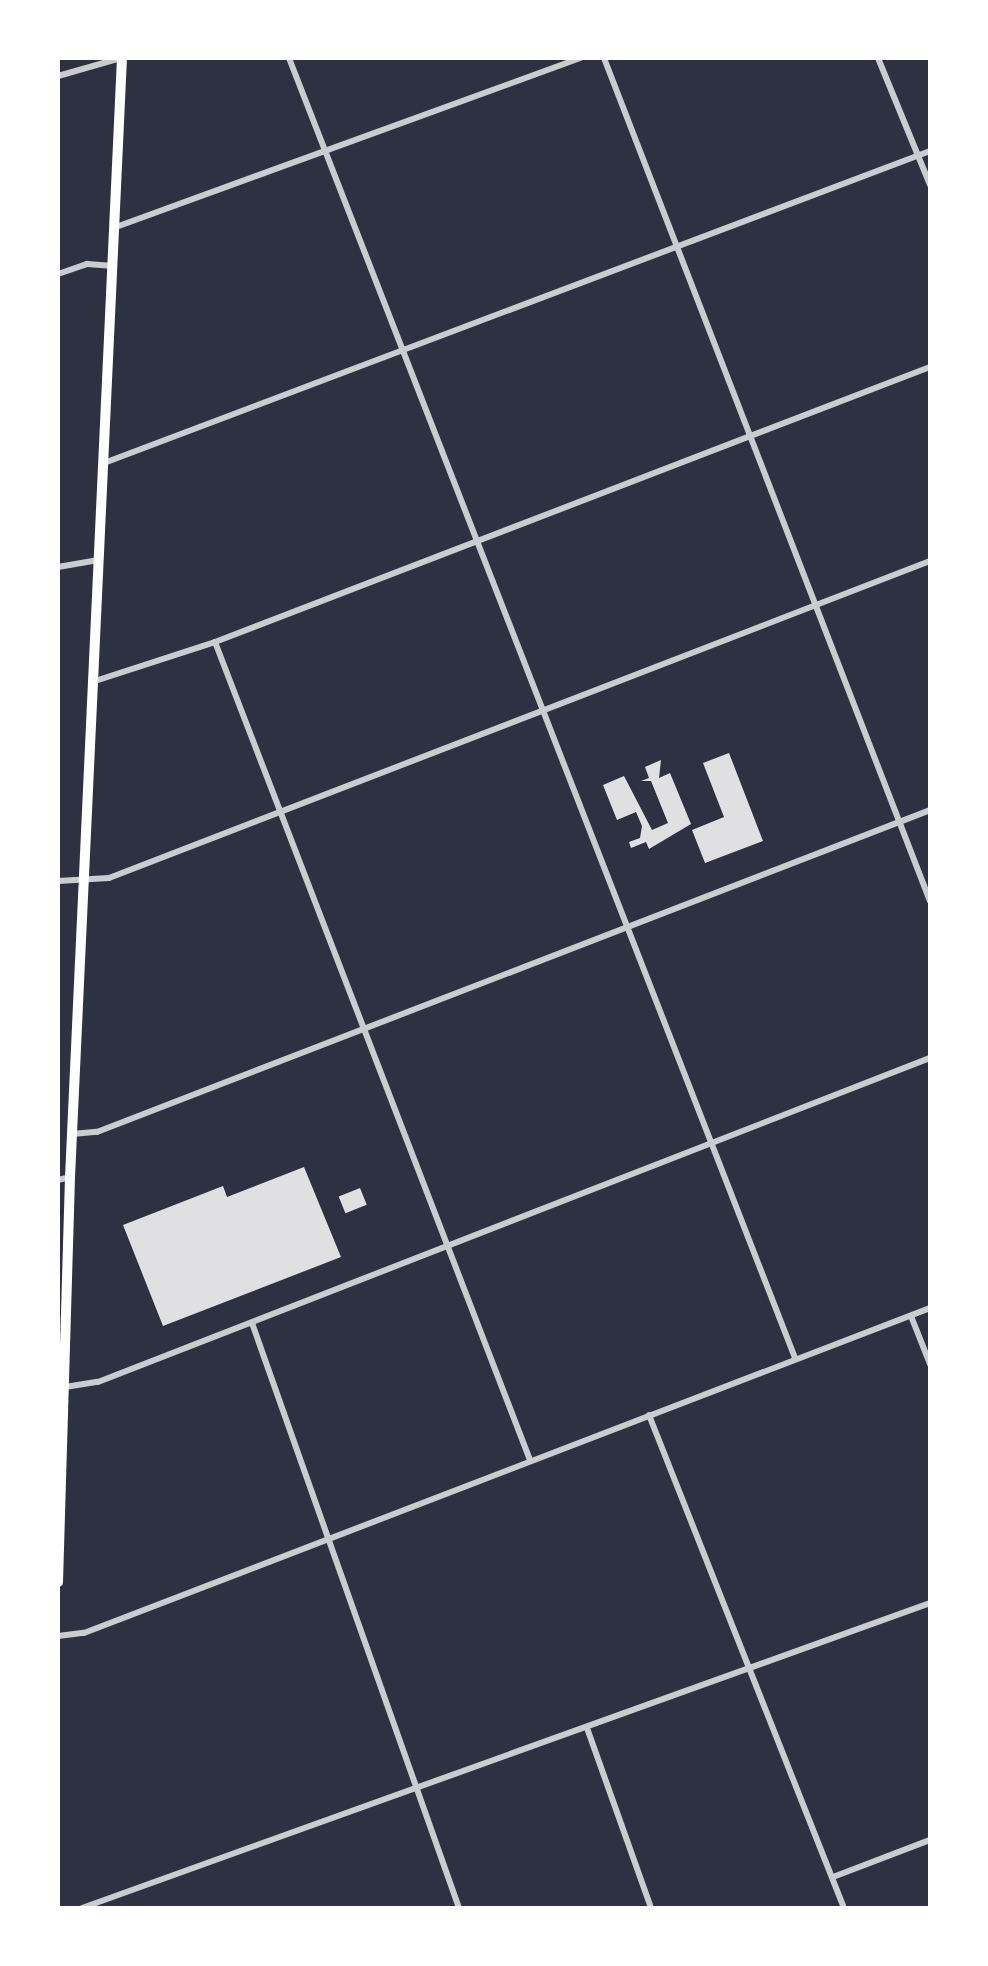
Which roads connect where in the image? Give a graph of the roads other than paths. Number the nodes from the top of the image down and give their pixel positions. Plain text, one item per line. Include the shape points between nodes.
1 (122, 58) edge
2 (289, 58) edge
3 (580, 58) edge
4 (604, 58) edge
5 (878, 58) edge
6 (58, 76) edge
7 (930, 151) edge
8 (324, 152) junction
9 (919, 156) junction
10 (930, 185) edge
11 (116, 227) junction
12 (677, 248) junction
13 (114, 266) junction
14 (58, 274) edge
15 (405, 350) junction
16 (930, 367) edge
17 (752, 436) junction
18 (104, 464) junction
19 (480, 540) junction
20 (98, 560) junction
21 (930, 561) edge
22 (58, 567) edge
23 (817, 607) junction
24 (215, 642) junction
25 (95, 681) junction
26 (545, 712) junction
27 (930, 810) edge
28 (278, 814) junction
29 (900, 822) junction
30 (84, 879) junction
31 (58, 881) edge
32 (930, 901) edge
33 (629, 929) junction
34 (361, 1028) junction
35 (930, 1058) edge
36 (72, 1134) junction
37 (712, 1144) junction
38 (64, 1178) edge
39 (450, 1246) junction
40 (930, 1308) edge
41 (911, 1316) junction
42 (252, 1323) junction
43 (795, 1358) junction
44 (930, 1364) edge
45 (64, 1387) junction
46 (649, 1415) junction
47 (530, 1460) junction
48 (328, 1539) junction
49 (58, 1582) edge
50 (930, 1603) edge
51 (58, 1636) edge
52 (752, 1670) junction
53 (586, 1728) junction
54 (416, 1786) junction
55 (930, 1840) edge
56 (832, 1877) junction
57 (82, 1908) edge
58 (459, 1908) edge
59 (652, 1908) edge
60 (844, 1908) edge

1 - 6 street
1 - 11 main road
2 - 8 street
3 - 8 street
4 - 12 street
5 - 9 street
7 - 9 street
8 - 11 street
8 - 15 street
9 - 10 street
9 - 12 street
11 - 13 main road
12 - 15 street
12 - 17 street
13 - 14 street via 86,264
13 - 18 main road
15 - 18 street
15 - 19 street
16 - 17 street
17 - 19 street
17 - 23 street
18 - 20 main road
19 - 24 street
19 - 26 street
20 - 22 street
20 - 25 main road
21 - 23 street
23 - 26 street
23 - 29 street
24 - 25 street
24 - 28 street
25 - 30 main road
26 - 28 street
26 - 33 street
27 - 29 street
28 - 30 street via 109,878
28 - 34 street
29 - 32 street
29 - 33 street
30 - 31 street
30 - 36 main road
33 - 34 street
33 - 37 street
34 - 36 street via 97,1132
34 - 39 street
35 - 37 street
36 - 38 main road
37 - 39 street
37 - 43 street
38 - 45 main road
39 - 42 street
39 - 47 street
40 - 41 street
41 - 43 street
41 - 44 street
42 - 45 street via 98,1382
42 - 48 street
43 - 46 street
45 - 49 main road
46 - 47 street
46 - 52 street
47 - 48 street
48 - 51 street via 84,1633
48 - 54 street
50 - 52 street
52 - 53 street
52 - 56 street
53 - 54 street
53 - 59 street
54 - 57 street
54 - 58 street
55 - 56 street
56 - 60 street

